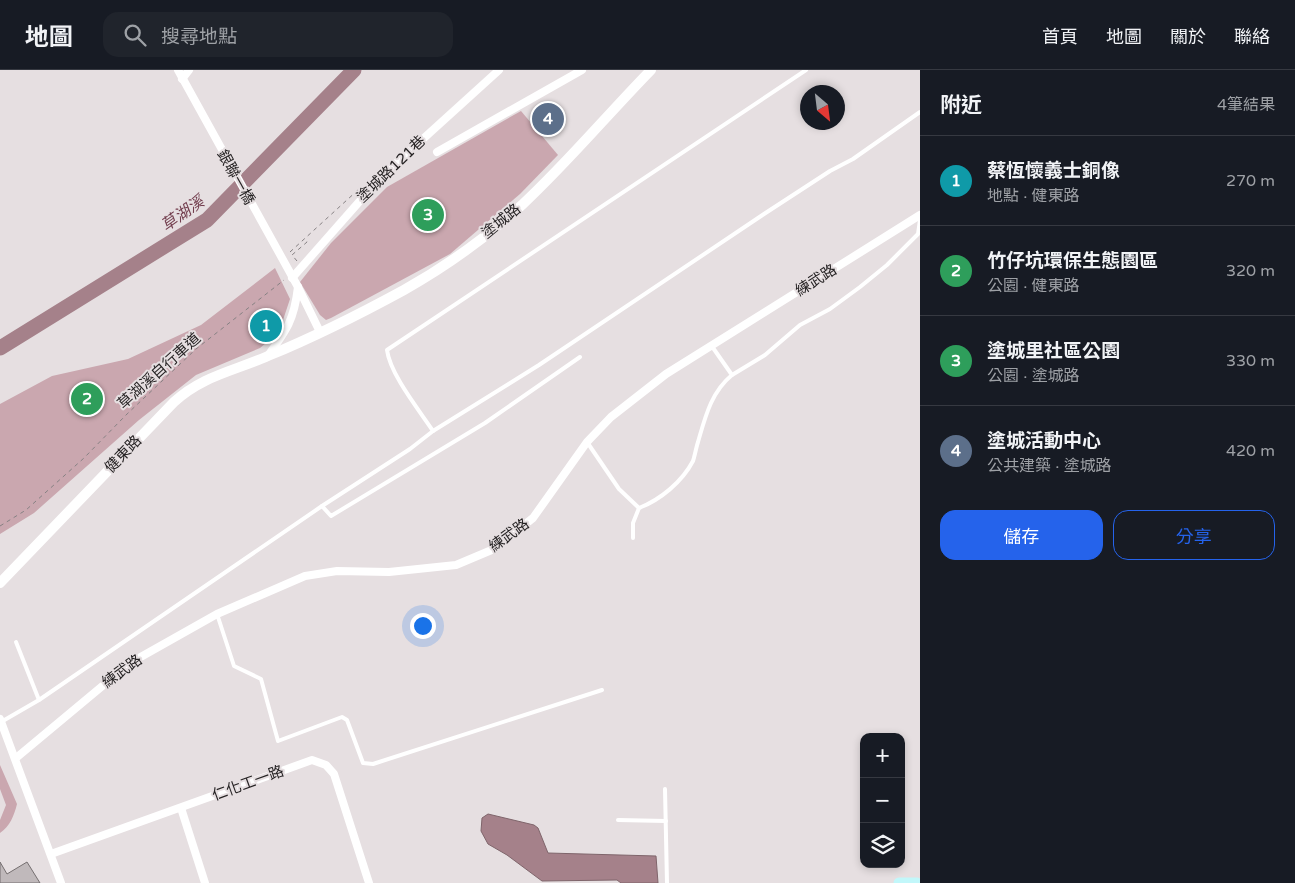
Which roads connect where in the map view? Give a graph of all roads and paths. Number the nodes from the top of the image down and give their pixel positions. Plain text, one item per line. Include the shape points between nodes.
1 (178, 70) edge
2 (189, 70) edge
3 (500, 70) edge
4 (582, 70) edge
5 (651, 70) edge
6 (806, 70) edge
7 (182, 79) junction
8 (920, 112) edge
9 (437, 152) dead end
10 (920, 215) edge
11 (920, 220) edge
12 (307, 237) dead end
13 (298, 263) dead end
14 (291, 276) junction
15 (298, 287) junction
16 (320, 332) junction
17 (711, 345) junction
18 (266, 357) junction
19 (580, 358) dead end
20 (732, 375) junction
21 (433, 431) junction
22 (587, 442) junction
23 (322, 506) junction
24 (639, 508) junction
25 (0, 526) edge
26 (633, 538) dead end
27 (0, 583) edge
28 (217, 614) junction
29 (16, 642) dead end
30 (602, 690) dead end
31 (39, 700) junction
32 (1, 720) edge
33 (16, 758) junction
34 (665, 789) dead end
35 (181, 808) junction
36 (618, 820) dead end
37 (666, 821) junction
38 (51, 854) junction
39 (61, 883) edge
40 (205, 883) edge
41 (369, 883) edge
42 (667, 883) edge
43 (898, 883) edge
44 (917, 883) edge

1 - 7 street
2 - 7 street
3 - 14 street, 塗城路121巷 via 381,177
4 - 9 street
5 - 16 street, 塗城路 via 522,204 468,248 406,288
6 - 21 lane via 388,350 388,361
7 - 14 street, 銀聯一橋
8 - 21 lane via 852,160 830,171 539,365
10 - 17 street, 練武路
11 - 20 lane via 918,234 887,265 830,309 800,325 765,354
12 - 13 path via 307,242 292,255
14 - 15 street
14 - 25 path, 草湖溪自行車道 via 196,349 84,458 26,510
15 - 16 street
15 - 18 street via 291,321
16 - 18 street, 健東路
17 - 20 lane
17 - 22 street, 練武路 via 666,374 611,417
18 - 27 street, 健東路 via 199,382 183,393
19 - 23 lane via 485,423 331,516
20 - 24 lane via 708,406 688,468 657,500
21 - 23 lane
22 - 24 lane via 619,489
22 - 28 street, 練武路 via 533,518 494,549 456,565 389,572 337,571 305,576
23 - 31 lane
24 - 26 lane via 633,523
28 - 30 lane via 234,666 261,679 278,741 342,717 348,720 363,763 373,764
28 - 33 street, 練武路 via 130,663
29 - 31 lane
31 - 32 lane
32 - 33 street
33 - 38 street
34 - 37 lane
35 - 38 street, 仁化工一路
35 - 40 street
35 - 41 street, 仁化工一路 via 303,762 323,763 334,774
36 - 37 lane
37 - 42 lane
38 - 39 street
43 - 44 main road

